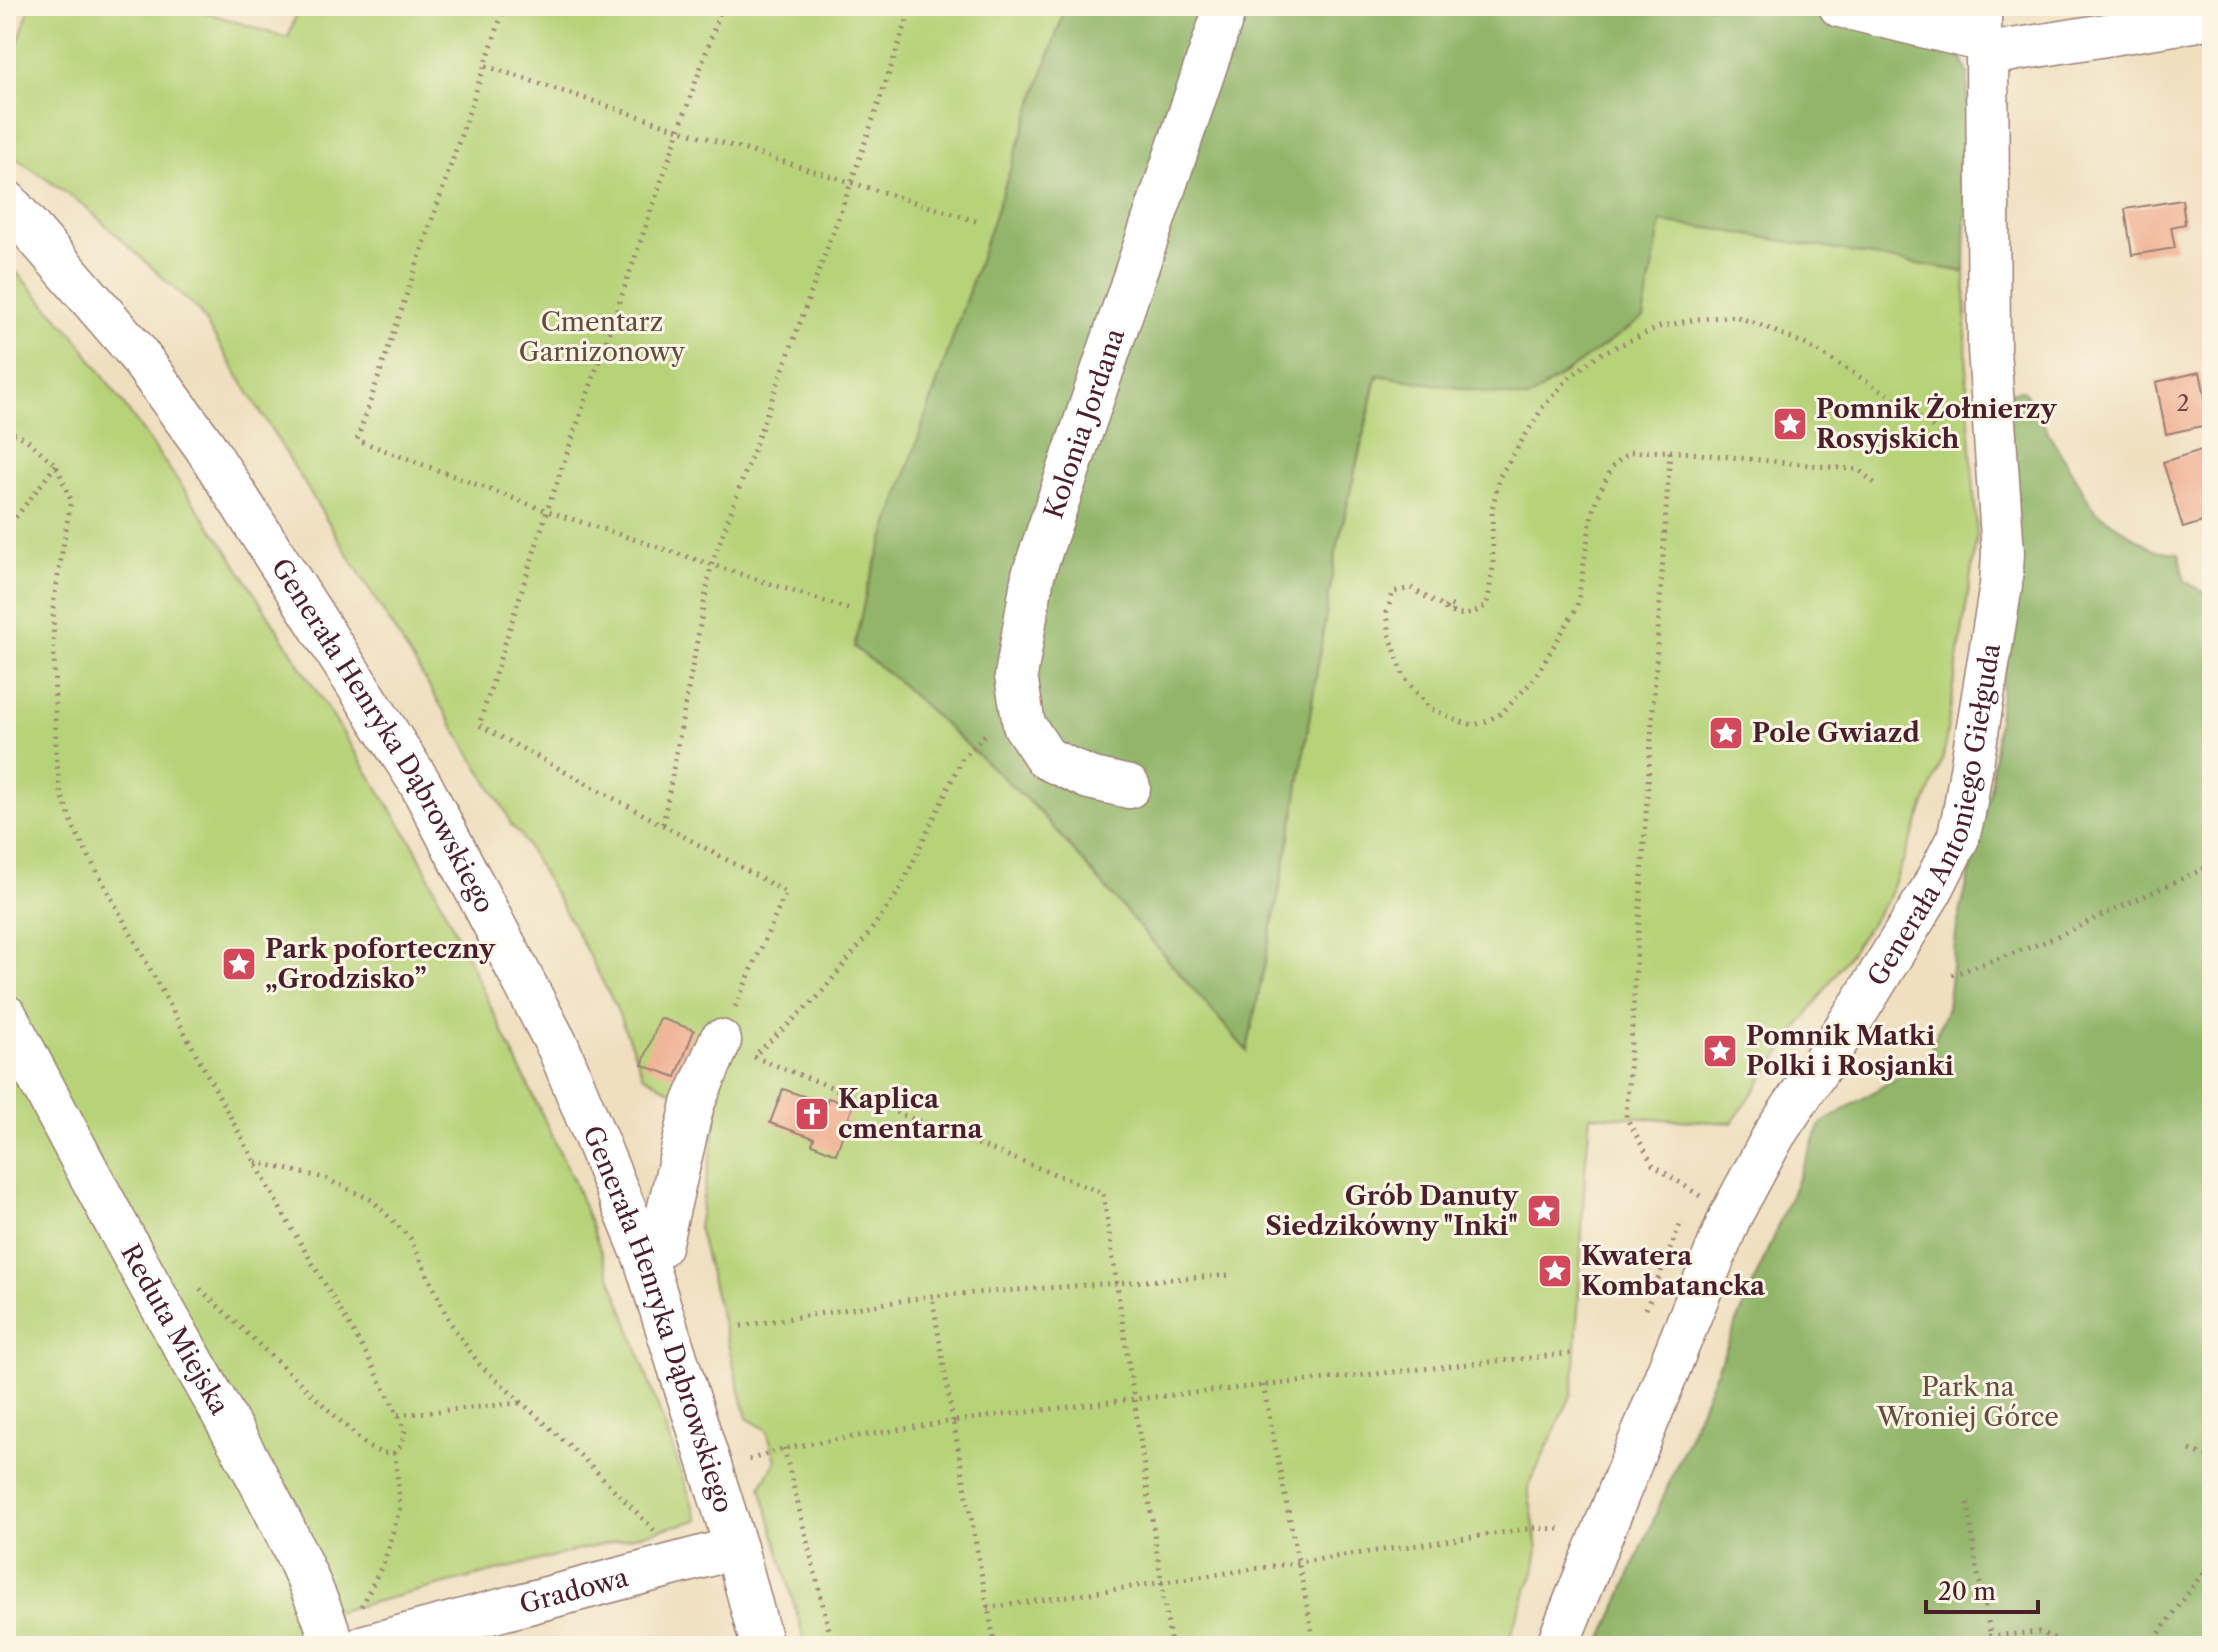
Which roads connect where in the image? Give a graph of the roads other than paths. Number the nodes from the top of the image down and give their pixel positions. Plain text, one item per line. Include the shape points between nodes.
1 (1226, 6) edge
2 (1840, 6) edge
3 (2212, 15) edge
4 (2166, 16) edge
5 (1982, 32) edge
6 (6, 201) edge
7 (1129, 787) dead end
8 (6, 1016) edge
9 (739, 1053) road end
10 (644, 1256) junction
11 (736, 1548) junction
12 (351, 1637) edge
13 (762, 1646) edge
14 (1557, 1646) edge

1 - 7 street, Kolonia Jordana via 1033,575 1016,676 1024,725 1046,758 1089,778
2 - 5 street via 1968,37
3 - 4 street via 2193,21
4 - 5 street
5 - 14 street, Generała Antoniego Giełguda via 1989,349 2003,553 1958,838 1861,1005 1774,1135 1730,1217
6 - 10 street, Generała Henryka Dąbrowskiego via 134,349 204,445 420,783 559,1049
8 - 12 street, Reduta Miejska via 268,1496 320,1608
9 - 10 street via 693,1104 660,1246
10 - 11 street, Generała Henryka Dąbrowskiego
11 - 12 street, Gradowa
11 - 13 street, Generała Henryka Dąbrowskiego

